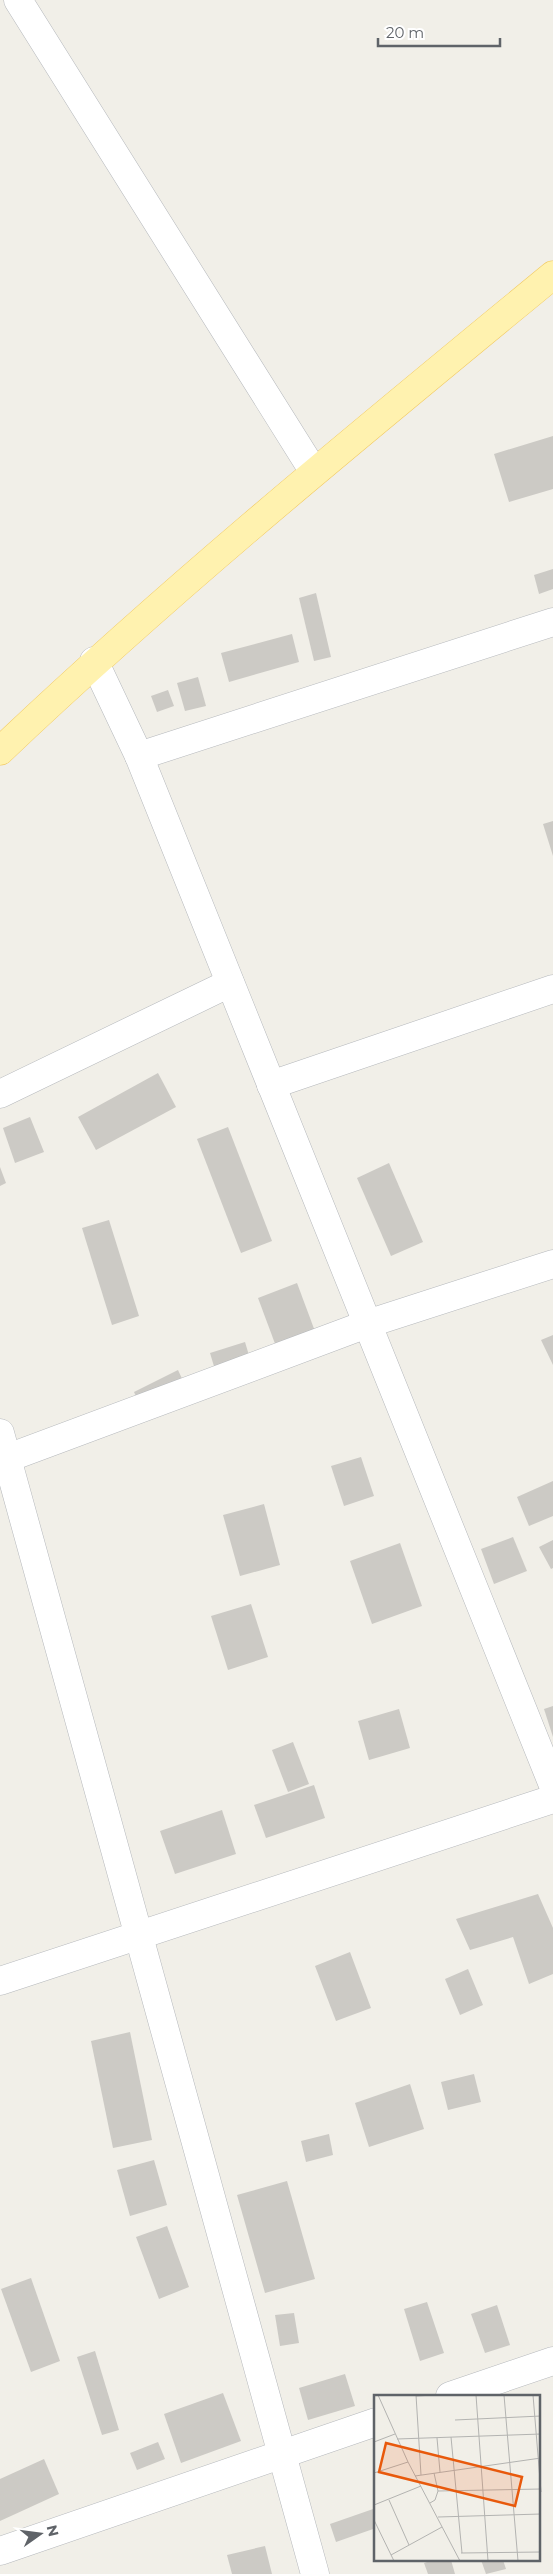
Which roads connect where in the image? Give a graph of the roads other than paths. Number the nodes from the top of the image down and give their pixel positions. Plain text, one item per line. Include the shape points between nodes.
1 (18, 0) edge
2 (553, 275) edge
3 (314, 472) junction
4 (553, 622) edge
5 (94, 661) junction
6 (0, 751) edge
7 (139, 756) junction
8 (230, 982) junction
9 (553, 989) edge
10 (271, 1085) junction
11 (0, 1094) edge
12 (553, 1264) edge
13 (367, 1324) junction
14 (2, 1451) edge
15 (553, 1785) edge
16 (553, 1799) edge
17 (139, 1935) junction
18 (0, 1981) edge
19 (553, 2361) edge
20 (453, 2395) edge
21 (374, 2423) edge
22 (282, 2454) junction
23 (0, 2551) edge
24 (315, 2574) edge

1 - 3 street
2 - 3 main road
3 - 5 main road
4 - 7 street
5 - 6 main road
5 - 7 street
7 - 8 street
8 - 10 street
8 - 11 street
9 - 10 street
10 - 13 street
12 - 13 street
13 - 14 street
13 - 15 street
14 - 17 street
16 - 17 street
17 - 18 street
17 - 22 street
19 - 20 street
21 - 22 street
22 - 23 street
22 - 24 street

